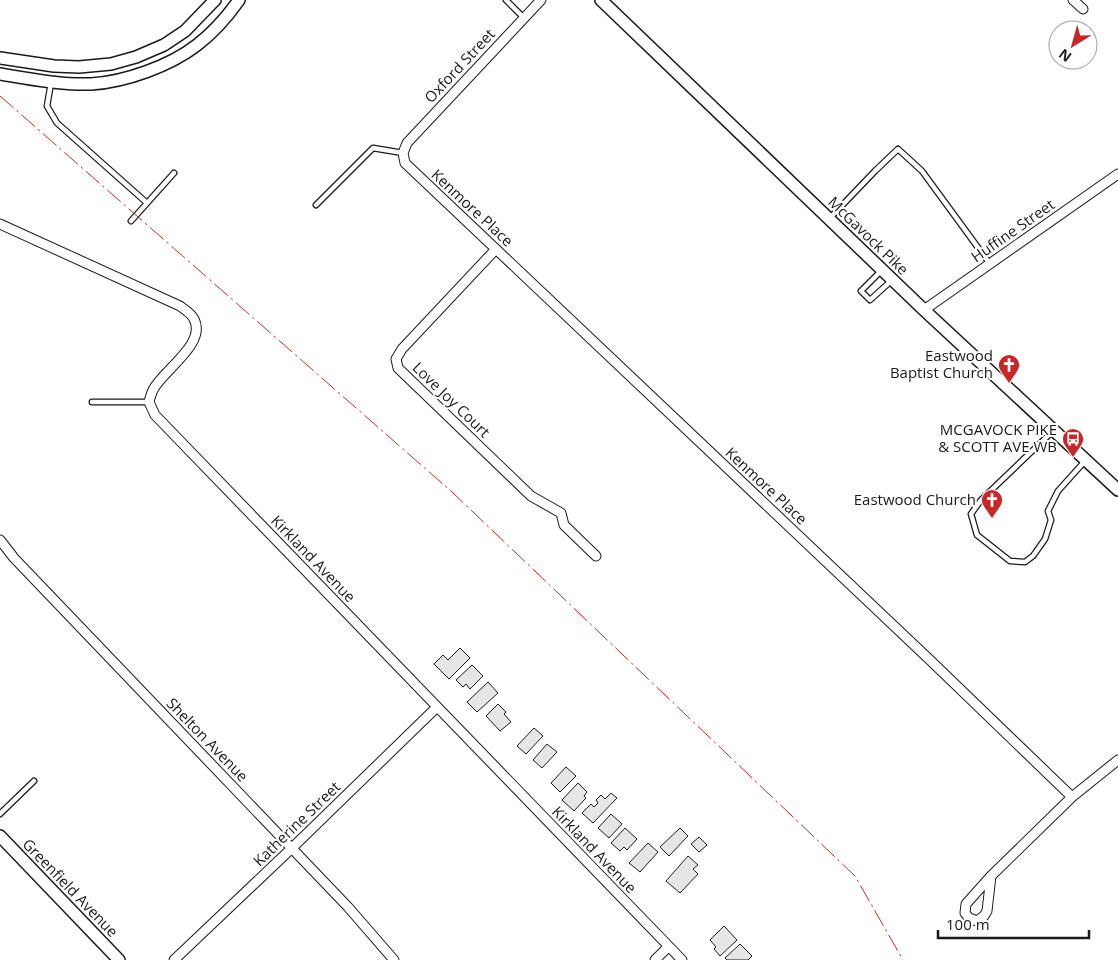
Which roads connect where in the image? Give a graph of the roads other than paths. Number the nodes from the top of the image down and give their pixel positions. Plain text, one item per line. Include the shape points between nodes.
1 (215, 0) edge
2 (239, 0) edge
3 (506, 0) edge
4 (541, 0) edge
5 (1073, 0) edge
6 (606, 2) edge
7 (1083, 9) dead end
8 (524, 18) junction
9 (0, 58) edge
10 (54, 66) junction
11 (0, 74) edge
12 (51, 81) junction
13 (402, 153) junction
14 (174, 172) dead end
15 (1118, 174) edge
16 (148, 202) junction
17 (316, 205) dead end
18 (829, 219) junction
19 (131, 221) dead end
20 (0, 224) edge
21 (496, 249) junction
22 (990, 264) junction
23 (882, 270) junction
24 (892, 280) junction
25 (924, 310) junction
26 (92, 402) dead end
27 (149, 402) junction
28 (1054, 430) junction
29 (1086, 460) junction
30 (1118, 490) edge
31 (0, 540) edge
32 (596, 556) dead end
33 (437, 707) junction
34 (1118, 760) edge
35 (34, 781) dead end
36 (1072, 797) junction
37 (0, 814) edge
38 (0, 836) edge
39 (292, 848) junction
40 (991, 876) junction
41 (668, 947) junction
42 (119, 960) edge
43 (174, 960) edge
44 (394, 960) edge
45 (655, 960) edge
46 (682, 960) edge

1 - 10 street via 186,31 136,57 111,64
2 - 12 street via 215,30 196,46 148,71 118,81 90,84
3 - 8 lane
4 - 8 street, Oxford Street
5 - 7 street
6 - 18 street, McGavock Pike
8 - 13 street, Oxford Street via 407,143
9 - 10 street
10 - 12 street
11 - 12 street
12 - 16 lane via 47,106 57,123
13 - 17 lane via 373,148
13 - 21 street, Kenmore Place via 405,163
14 - 16 lane
15 - 22 street, Huffine Street
16 - 19 lane
18 - 22 lane via 898,149 922,171
18 - 23 street, McGavock Pike
20 - 27 street via 180,306 192,315 197,333 191,346 167,371 153,390
21 - 32 street, Love Joy Court via 402,349 396,359 398,368 531,496 561,513 564,524
21 - 36 street, Kenmore Place
22 - 25 street, Huffine Street
23 - 24 street, McGavock Pike
23 - 24 lane via 861,291 870,300
24 - 25 street, McGavock Pike
25 - 28 street, McGavock Pike
26 - 27 lane
27 - 33 street, Kirkland Avenue via 155,414
28 - 29 street, McGavock Pike
28 - 29 lane via 981,500 972,514 977,534 1010,561 1025,562 1045,539 1051,520 1048,511 1058,491
29 - 30 street, McGavock Pike
31 - 39 street, Shelton Avenue
33 - 39 street, Katherine Street
33 - 41 street, Kirkland Avenue
34 - 36 street
35 - 37 lane
36 - 40 street
38 - 42 street, Greenfield Avenue
39 - 43 street, Katherine Street
39 - 44 street, Shelton Avenue
40 - 40 street via 966,904 965,913 969,918 977,921 987,911
41 - 45 street
41 - 46 street, Kirkland Avenue

